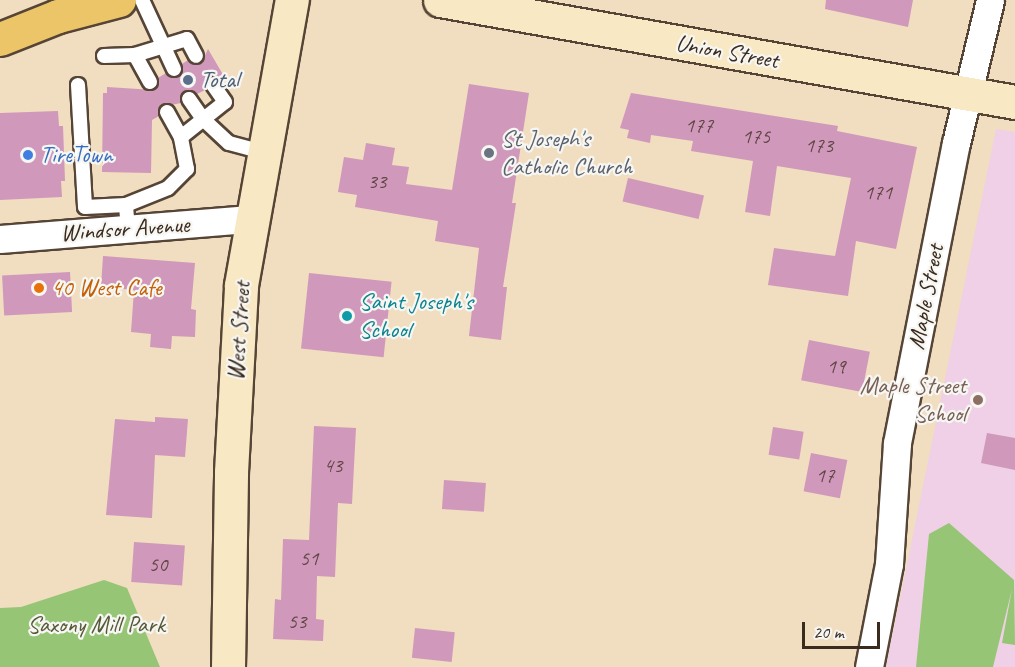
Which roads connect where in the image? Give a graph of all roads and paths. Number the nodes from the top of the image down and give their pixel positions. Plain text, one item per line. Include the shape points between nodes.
1 (119, 0) edge
2 (142, 0) edge
3 (292, 0) edge
4 (440, 0) edge
5 (990, 0) edge
6 (0, 39) edge
7 (161, 45) junction
8 (135, 55) junction
9 (104, 56) dead end
10 (196, 56) dead end
11 (174, 69) dead end
12 (150, 82) dead end
13 (78, 85) dead end
14 (213, 85) dead end
15 (968, 94) junction
16 (189, 99) dead end
17 (1015, 102) edge
18 (167, 112) dead end
19 (203, 119) junction
20 (181, 137) junction
21 (262, 153) junction
22 (127, 217) junction
23 (250, 219) junction
24 (0, 239) edge
25 (228, 667) edge
26 (869, 667) edge

1 - 6 main road via 58,16
2 - 7 lane
3 - 21 main road, West Street
4 - 15 main road, Union Street
5 - 15 street, Maple Street
7 - 8 lane
7 - 10 lane via 187,39
7 - 11 lane
8 - 9 lane
8 - 12 lane
13 - 22 lane via 85,207
14 - 19 lane via 225,102
15 - 17 main road, Union Street
15 - 26 street, Maple Street via 897,443 889,564
16 - 19 lane
18 - 20 lane
19 - 20 lane
19 - 21 lane via 229,143
20 - 22 lane via 187,169
21 - 23 main road, West Street
22 - 23 street, Windsor Avenue
22 - 24 street, Windsor Avenue
23 - 25 main road, West Street via 237,336

